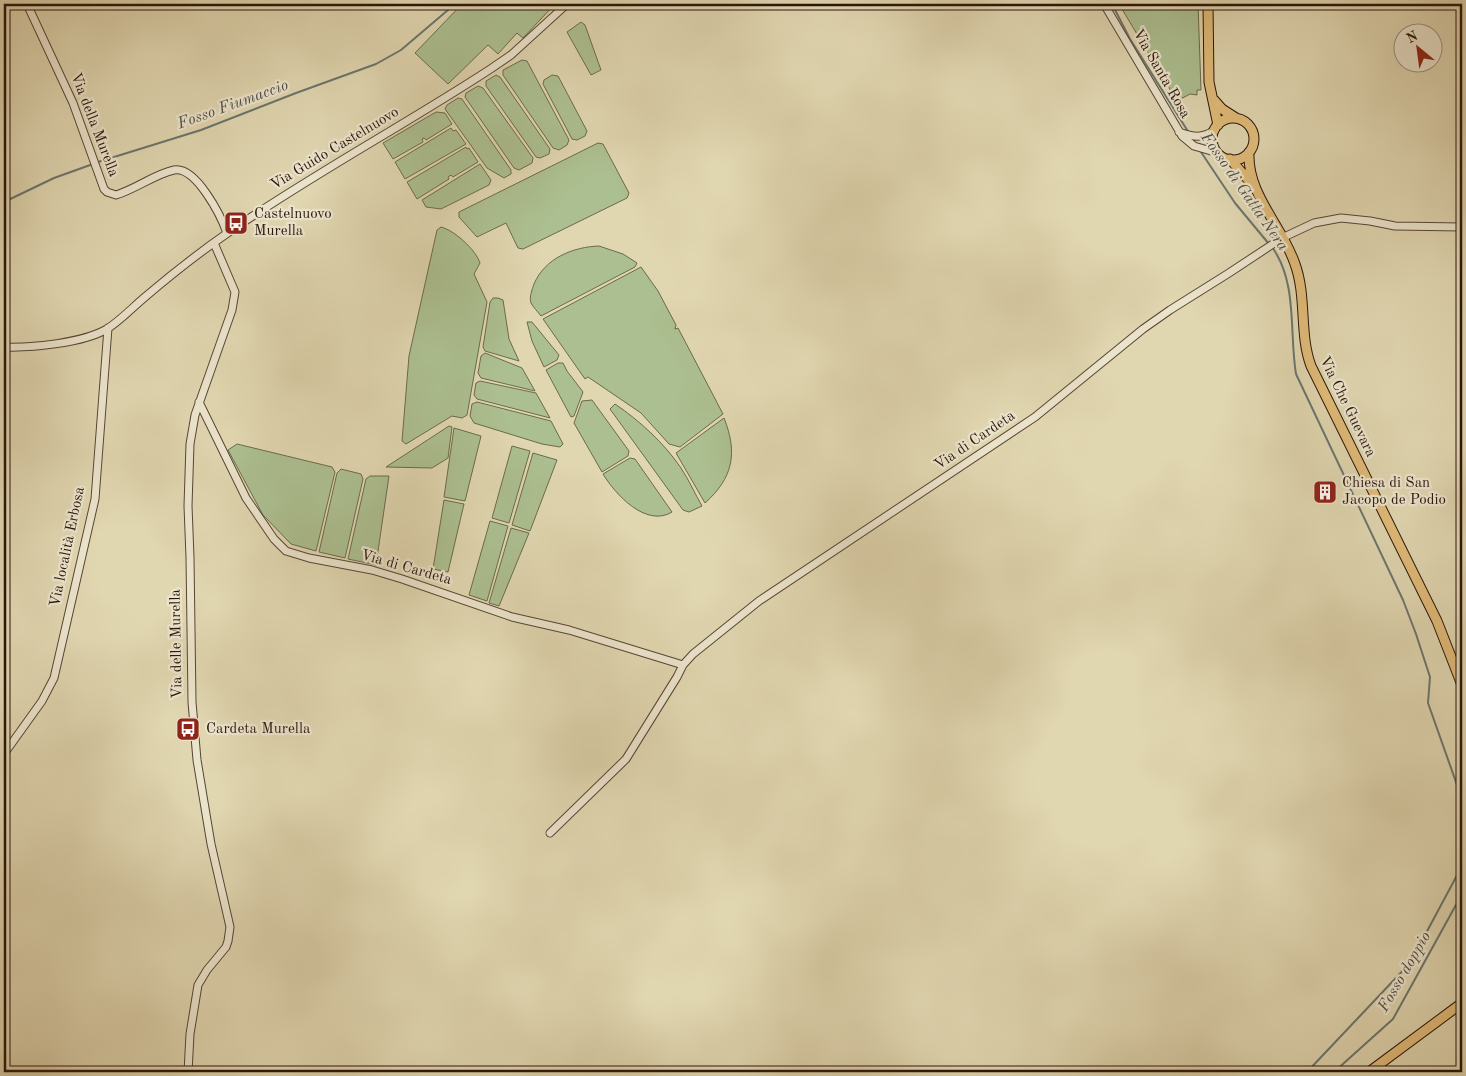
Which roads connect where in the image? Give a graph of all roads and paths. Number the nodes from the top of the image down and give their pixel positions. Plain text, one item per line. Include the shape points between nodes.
1 (27, 4) edge
2 (567, 4) edge
3 (1104, 4) edge
4 (1208, 4) edge
5 (1212, 97) junction
6 (1236, 118) junction
7 (1216, 127) junction
8 (1179, 132) junction
9 (1249, 152) junction
10 (1218, 153) junction
11 (1230, 159) junction
12 (1256, 190) junction
13 (1462, 228) edge
14 (227, 233) junction
15 (1275, 242) junction
16 (214, 243) junction
17 (108, 328) junction
18 (4, 347) edge
19 (200, 402) junction
20 (683, 665) junction
21 (1462, 685) edge
22 (4, 754) edge
23 (550, 833) dead end
24 (1462, 1003) edge
25 (188, 1072) edge
26 (1369, 1072) edge

1 - 14 street, Via della Murella via 73,103 104,189 116,195 170,171 184,171 207,195
2 - 14 street, Via Guido Castelnuovo via 511,55 489,70
3 - 8 street, Via Santa Rosa
4 - 5 main road
5 - 6 main road
5 - 7 main road
6 - 7 main road via 1224,120
6 - 9 main road via 1248,125 1253,133
7 - 8 street, Via Santa Rosa via 1203,136
7 - 10 main road via 1212,142
8 - 10 street, Via Santa Rosa via 1194,146
9 - 11 main road via 1239,159
9 - 12 main road, Via Che Guevara
10 - 11 main road
11 - 12 main road, Via Che Guevara
12 - 15 main road, Via Che Guevara
13 - 15 street, Via di Cardeta via 1396,226 1341,218 1314,223
14 - 16 street, Via Guido Castelnuovo
15 - 20 street, Via di Cardeta via 1156,319 1036,416 771,592
15 - 21 main road, Via Che Guevara via 1292,256 1298,272 1304,340 1311,366 1432,609
16 - 17 street, Via Guido Castelnuovo
16 - 19 street, Via delle Murella via 235,292 232,310
17 - 18 street, Via Guido Castelnuovo via 56,343
17 - 22 street, Via località Erbosa via 94,499 54,678 42,701
19 - 20 street, Via di Cardeta via 246,498 286,551 372,570 512,617 569,630
19 - 25 street, Via delle Murella via 190,444 188,506 192,722 211,844 230,927 226,947 198,985
20 - 23 street, Via di Cardeta via 626,759
24 - 26 main road

